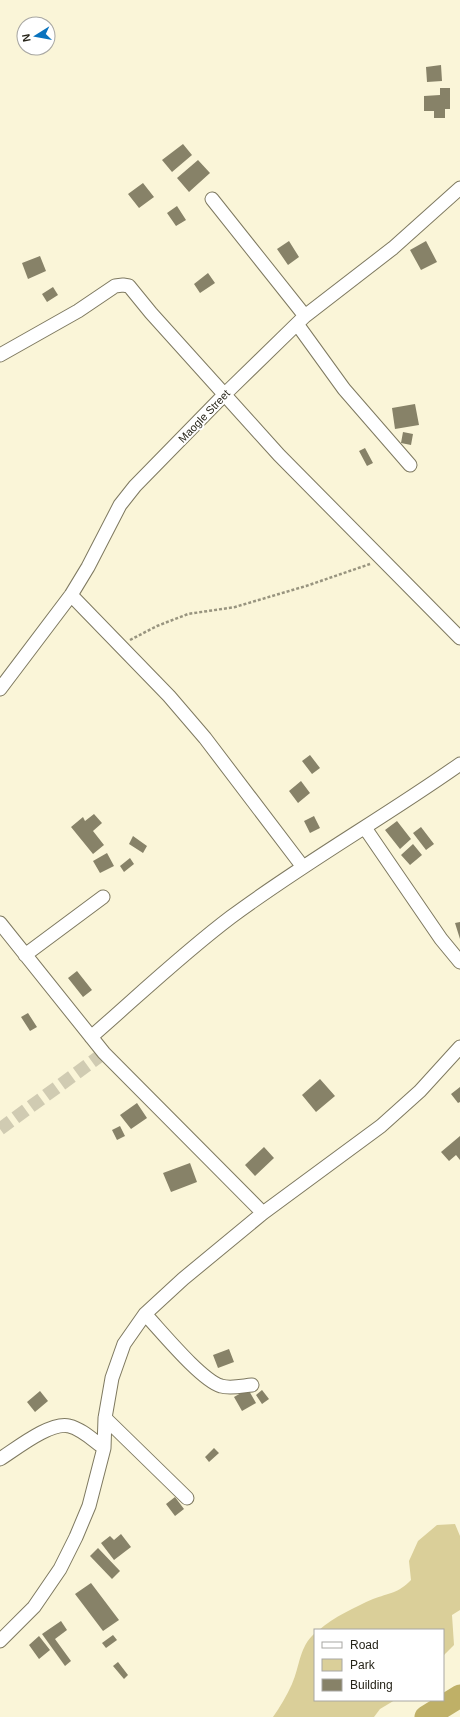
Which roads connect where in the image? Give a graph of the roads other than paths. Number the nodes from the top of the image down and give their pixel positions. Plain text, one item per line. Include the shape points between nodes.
1 (460, 188) edge
2 (212, 199) dead end
3 (301, 320) junction
4 (0, 355) edge
5 (225, 394) junction
6 (410, 465) dead end
7 (71, 595) junction
8 (460, 638) edge
9 (0, 689) edge
10 (460, 764) edge
11 (365, 828) junction
12 (303, 867) junction
13 (103, 897) dead end
14 (0, 923) edge
15 (25, 955) junction
16 (460, 962) edge
17 (92, 1037) junction
18 (460, 1047) edge
19 (263, 1213) junction
20 (145, 1314) junction
21 (252, 1385) dead end
22 (105, 1418) junction
23 (104, 1448) junction
24 (0, 1459) edge
25 (187, 1498) dead end
26 (0, 1641) edge

1 - 3 street, Maogle Street via 393,248
2 - 3 street
3 - 5 street, Maogle Street
3 - 6 street via 344,389
4 - 5 street via 122,284 129,286
5 - 7 street, Maogle Street via 135,486 120,505 88,568
5 - 8 street via 279,455
7 - 9 street, Maogle Street
7 - 12 street via 169,696 205,738
10 - 11 street
11 - 12 street
11 - 16 street via 441,939
12 - 17 street via 231,917
13 - 15 street
14 - 15 street
15 - 17 street
17 - 19 street
18 - 19 street via 420,1091 381,1126
19 - 20 street
20 - 21 street via 190,1363 219,1386 228,1388
20 - 22 street via 124,1344 112,1378
22 - 23 street
22 - 25 street
23 - 24 street via 76,1429 68,1426 55,1427
23 - 26 street via 89,1506 60,1569 34,1607

